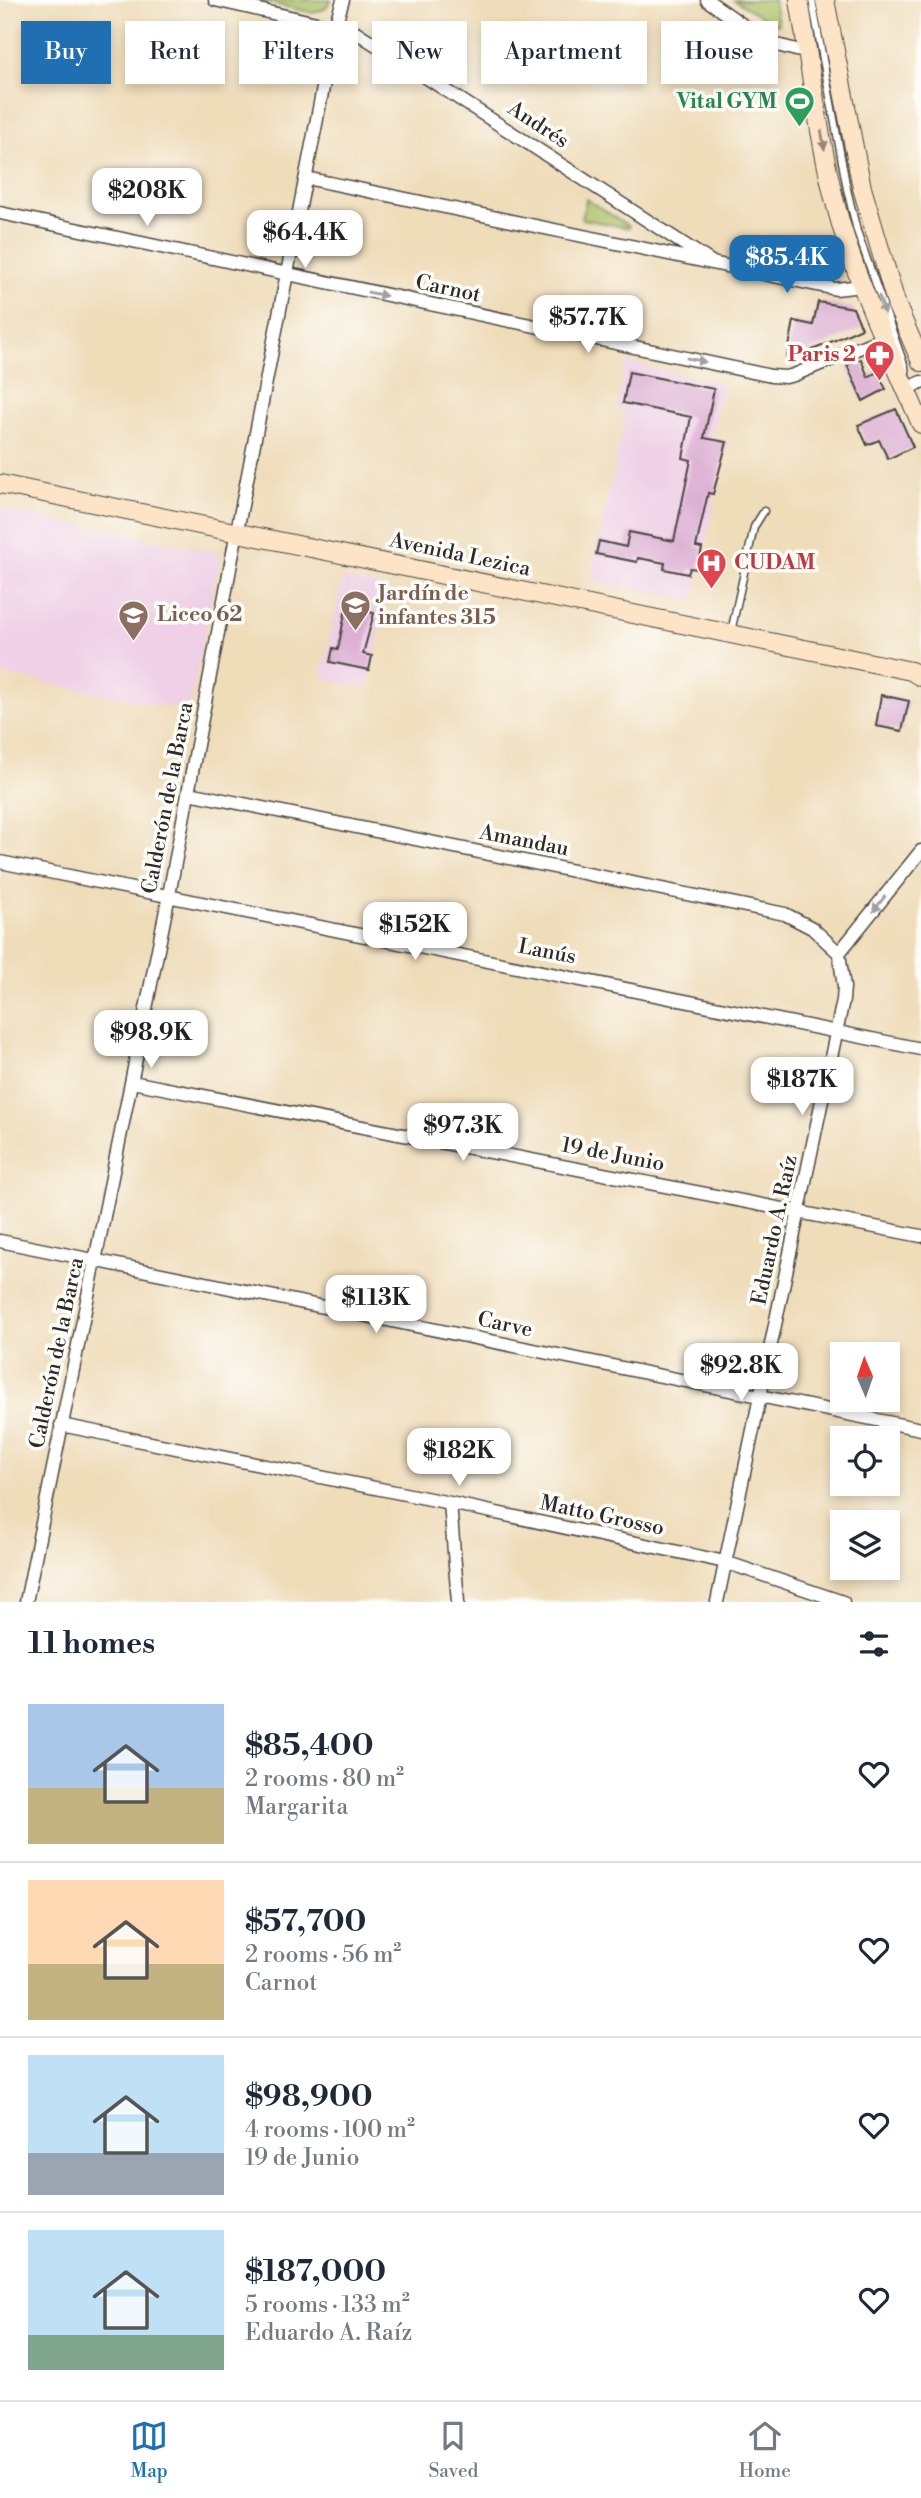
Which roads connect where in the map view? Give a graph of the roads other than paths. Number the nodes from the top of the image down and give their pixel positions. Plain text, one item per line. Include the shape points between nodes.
1 (343, 0) edge
2 (707, 0) edge
3 (799, 0) edge
4 (812, 0) edge
5 (825, 0) edge
6 (221, 1) edge
7 (312, 21) edge
8 (337, 21) edge
9 (358, 33) edge
10 (808, 53) junction
11 (324, 84) edge
12 (306, 178) junction
13 (0, 213) edge
14 (713, 262) junction
15 (287, 275) junction
16 (861, 286) junction
17 (883, 338) junction
18 (921, 362) edge
19 (914, 386) edge
20 (921, 424) edge
21 (0, 484) edge
22 (764, 511) dead end
23 (237, 531) junction
24 (731, 634) junction
25 (918, 672) edge
26 (189, 793) junction
27 (921, 850) edge
28 (0, 862) edge
29 (169, 895) junction
30 (839, 953) junction
31 (837, 1031) junction
32 (921, 1049) edge
33 (132, 1082) junction
34 (800, 1211) junction
35 (921, 1236) edge
36 (0, 1241) edge
37 (96, 1260) junction
38 (759, 1398) junction
39 (61, 1425) junction
40 (921, 1429) edge
41 (450, 1503) junction
42 (725, 1562) junction
43 (26, 1602) edge
44 (458, 1602) edge
45 (716, 1602) edge
46 (843, 1602) edge

1 - 8 street, Calderón de la Barca
2 - 10 street via 754,33
3 - 10 street
4 -> 19 lane via 849,200 866,260
5 - 18 street via 862,188 897,306
6 - 7 street, Andrés
9 - 14 street, Andrés
10 -> 16 street via 837,210
11 - 12 street, Calderón de la Barca
12 - 14 street
12 - 15 street, Calderón de la Barca
13 - 15 street, Carnot
14 - 16 street via 836,289
15 -> 17 street, Carnot via 781,377
15 - 23 street, Calderón de la Barca
16 - 17 street
17 - 19 street
19 - 20 street
21 - 23 street, Avenida Lezica
22 - 24 lane via 754,527
23 - 24 street, Avenida Lezica
23 - 26 street, Calderón de la Barca
24 - 25 street, Avenida Lezica
26 - 29 street, Calderón de la Barca
26 - 30 street, Amandau via 785,914 812,928
27 -> 30 street
28 - 29 street, Lanús
29 - 31 street, Lanús
29 - 33 street, Calderón de la Barca
30 - 31 street, Eduardo A. Raíz via 844,987
31 - 32 street, Lanús
31 - 34 street, Eduardo A. Raíz
33 - 34 street, 19 de Junio
33 - 37 street, Calderón de la Barca
34 - 35 street, 19 de Junio
34 - 38 street, Eduardo A. Raíz
36 - 37 street, Carve
37 - 38 street, Carve
37 - 39 street, Calderón de la Barca
38 - 40 street, Carve
38 - 42 street, Eduardo A. Raíz
39 - 41 street, Matto Grosso
39 - 43 street, Calderón de la Barca
41 - 42 street, Matto Grosso
41 - 44 street
42 - 45 street, Eduardo A. Raíz
42 - 46 street, Matto Grosso

